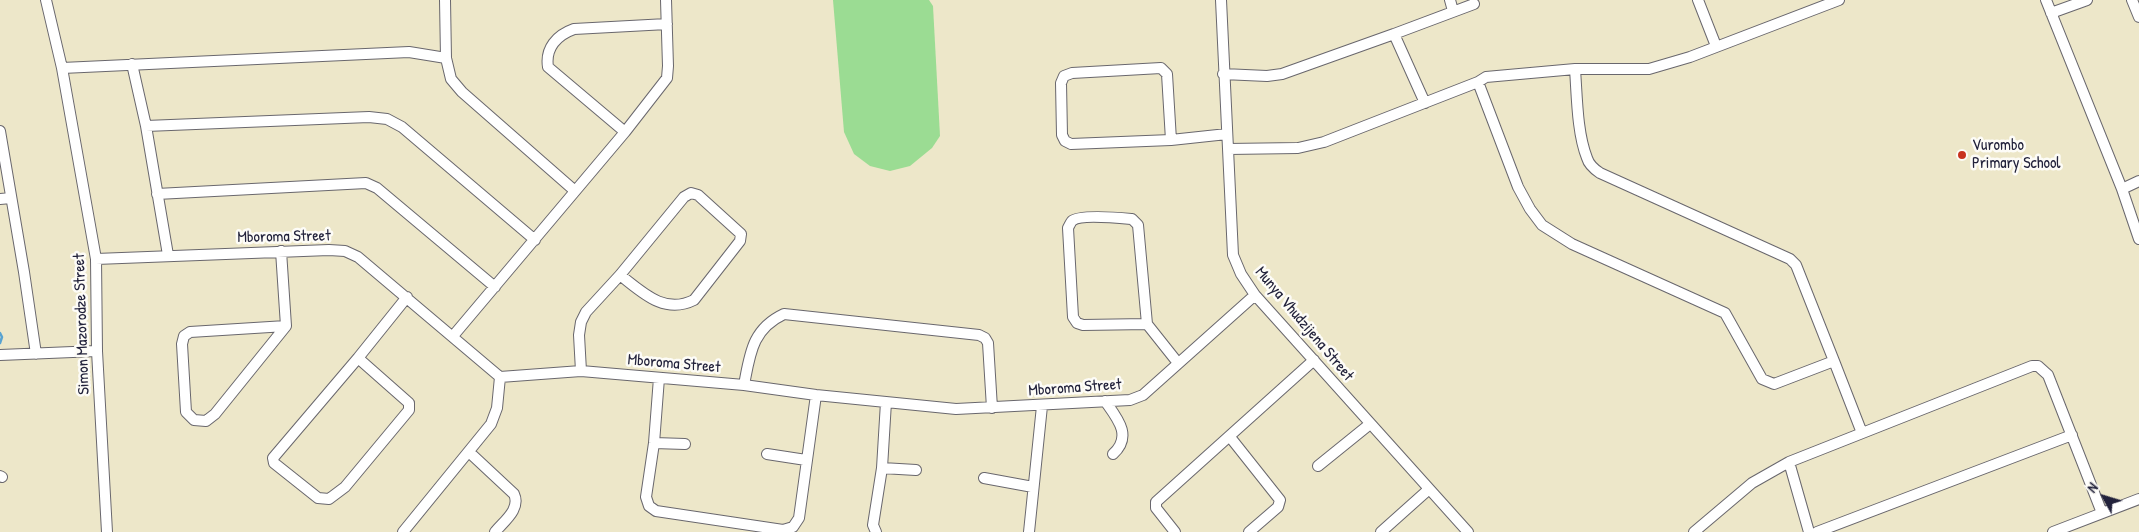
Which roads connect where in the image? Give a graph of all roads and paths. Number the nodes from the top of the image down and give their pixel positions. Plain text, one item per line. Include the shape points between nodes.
1 (46, 0) edge
2 (445, 0) edge
3 (666, 0) edge
4 (1221, 0) edge
5 (1450, 0) edge
6 (1698, 0) edge
7 (1839, 0) edge
8 (2046, 0) edge
9 (2086, 0) edge
10 (2132, 0) edge
11 (1474, 4) dead end
12 (1453, 11) junction
13 (2051, 13) junction
14 (2139, 17) edge
15 (667, 24) junction
16 (1394, 34) junction
17 (1716, 46) junction
18 (446, 58) junction
19 (132, 64) junction
20 (62, 68) junction
21 (1575, 69) junction
22 (1223, 74) junction
23 (1478, 82) junction
24 (1425, 103) junction
25 (146, 126) junction
26 (0, 131) edge
27 (625, 132) junction
28 (1226, 134) junction
29 (1171, 140) junction
30 (1228, 149) junction
31 (2139, 181) edge
32 (2122, 188) junction
33 (575, 191) junction
34 (157, 194) junction
35 (12, 198) junction
36 (0, 199) edge
37 (2139, 239) edge
38 (535, 240) junction
39 (281, 251) junction
40 (168, 255) junction
41 (96, 259) junction
42 (620, 275) junction
43 (495, 287) junction
44 (1255, 295) junction
45 (407, 297) junction
46 (1147, 324) junction
47 (286, 326) junction
48 (453, 336) junction
49 (97, 351) junction
50 (36, 354) junction
51 (0, 355) edge
52 (358, 358) junction
53 (1314, 360) junction
54 (1834, 361) junction
55 (1178, 363) junction
56 (581, 371) junction
57 (500, 377) junction
58 (659, 378) junction
59 (744, 384) junction
60 (816, 395) junction
61 (1105, 401) junction
62 (886, 402) junction
63 (1042, 406) junction
64 (992, 408) junction
65 (1370, 424) junction
66 (1862, 434) junction
67 (2072, 435) junction
68 (1230, 437) junction
69 (654, 443) junction
70 (685, 444) dead end
71 (469, 452) junction
72 (767, 454) dead end
73 (1113, 454) dead end
74 (806, 460) junction
75 (1789, 462) junction
76 (1318, 466) dead end
77 (882, 468) junction
78 (916, 470) dead end
79 (984, 478) dead end
80 (1033, 487) junction
81 (1428, 490) junction
82 (2139, 499) edge
83 (2102, 513) junction
84 (1699, 530) edge
85 (107, 532) edge
86 (403, 532) edge
87 (495, 532) edge
88 (876, 532) edge
89 (1029, 532) edge
90 (1175, 532) edge
91 (1249, 532) edge
92 (1381, 532) edge
93 (1468, 532) edge
94 (1809, 532) edge
95 (1817, 532) edge
96 (2053, 532) edge

1 - 20 street, Simon Mazorodze Street
2 - 18 street
3 - 15 street
4 - 22 street, Munya Vhudzijena Street
5 - 12 street
6 - 17 street
7 - 17 street
8 - 13 street
9 - 13 street
10 - 14 street
11 - 12 street
12 - 16 street
13 - 32 street
15 - 27 street via 666,78
15 - 27 street via 574,29 562,33 547,57 548,67
16 - 22 street via 1282,74
16 - 24 street
17 - 21 street via 1645,70
18 - 19 street via 409,52
18 - 33 street via 451,79 462,92
19 - 20 street
19 - 25 street
20 - 41 street, Simon Mazorodze Street
21 - 23 street via 1494,75
21 - 54 street via 1580,130 1592,167 1790,259 1796,265
22 - 28 street, Munya Vhudzijena Street
23 - 24 street
23 - 54 street via 1518,187 1542,225 1572,244 1725,314 1762,379 1770,384
24 - 30 street via 1349,133 1298,148
25 - 34 street
25 - 38 street via 387,119 402,127
26 - 35 street
27 - 33 street
28 - 29 street
28 - 30 street, Munya Vhudzijena Street
29 - 29 street via 1071,144 1065,141 1062,135 1061,83 1064,76 1161,68 1167,74
30 - 44 street, Munya Vhudzijena Street via 1233,255
31 - 32 street
32 - 37 street
33 - 38 street
34 - 40 street
34 - 43 street via 366,184 377,188
35 - 36 street
35 - 50 street
38 - 43 street
39 - 40 street, Mboroma Street
39 - 45 street, Mboroma Street via 345,251 358,257
39 - 47 street
40 - 41 street, Mboroma Street
41 - 49 street, Simon Mazorodze Street
42 - 42 street via 690,193 698,195 741,234 740,240 694,300 684,305 652,300
42 - 56 street via 586,312 581,322
43 - 48 street
44 - 53 street, Munya Vhudzijena Street
44 - 55 street, Mboroma Street
45 - 48 street, Mboroma Street
45 - 52 street
46 - 46 street via 1138,225 1132,219 1124,218 1079,218 1071,221 1068,228 1072,317 1083,325
46 - 55 street
47 - 47 street via 190,332 184,336 186,412 194,420 206,421 215,414
48 - 57 street, Mboroma Street
49 - 50 street
49 - 85 street, Simon Mazorodze Street
50 - 51 street
52 - 52 street via 273,458 274,463 318,498 328,499 345,488 409,410 409,403
53 - 65 street, Munya Vhudzijena Street
53 - 68 street
54 - 66 street
55 - 61 street, Mboroma Street via 1143,395 1130,400
56 - 57 street, Mboroma Street
56 - 58 street, Mboroma Street
57 - 71 street via 495,417
58 - 59 street, Mboroma Street
58 - 69 street
59 - 60 street, Mboroma Street
59 - 64 street via 754,340 784,314 979,335 988,343
60 - 62 street, Mboroma Street
60 - 74 street
61 - 63 street, Mboroma Street
61 - 73 street via 1118,420 1123,435 1121,447
62 - 64 street, Mboroma Street via 956,409
62 - 77 street
63 - 64 street, Mboroma Street
63 - 80 street
65 - 76 street
65 - 81 street, Munya Vhudzijena Street
66 - 67 street via 2038,366 2048,375
66 - 75 street
67 - 83 street
67 - 95 street
68 - 90 street via 1156,502 1156,508
68 - 91 street via 1280,500 1278,506
69 - 70 street
69 - 74 street via 646,497 649,506 656,510 783,530 793,527 799,518
71 - 86 street
71 - 87 street via 514,494 517,501
72 - 74 street
75 - 84 street via 1752,483
75 - 94 street
77 - 78 street
77 - 88 street via 873,525
79 - 80 street
80 - 89 street
81 - 92 street
81 - 93 street, Munya Vhudzijena Street
82 - 83 street
83 - 96 street

